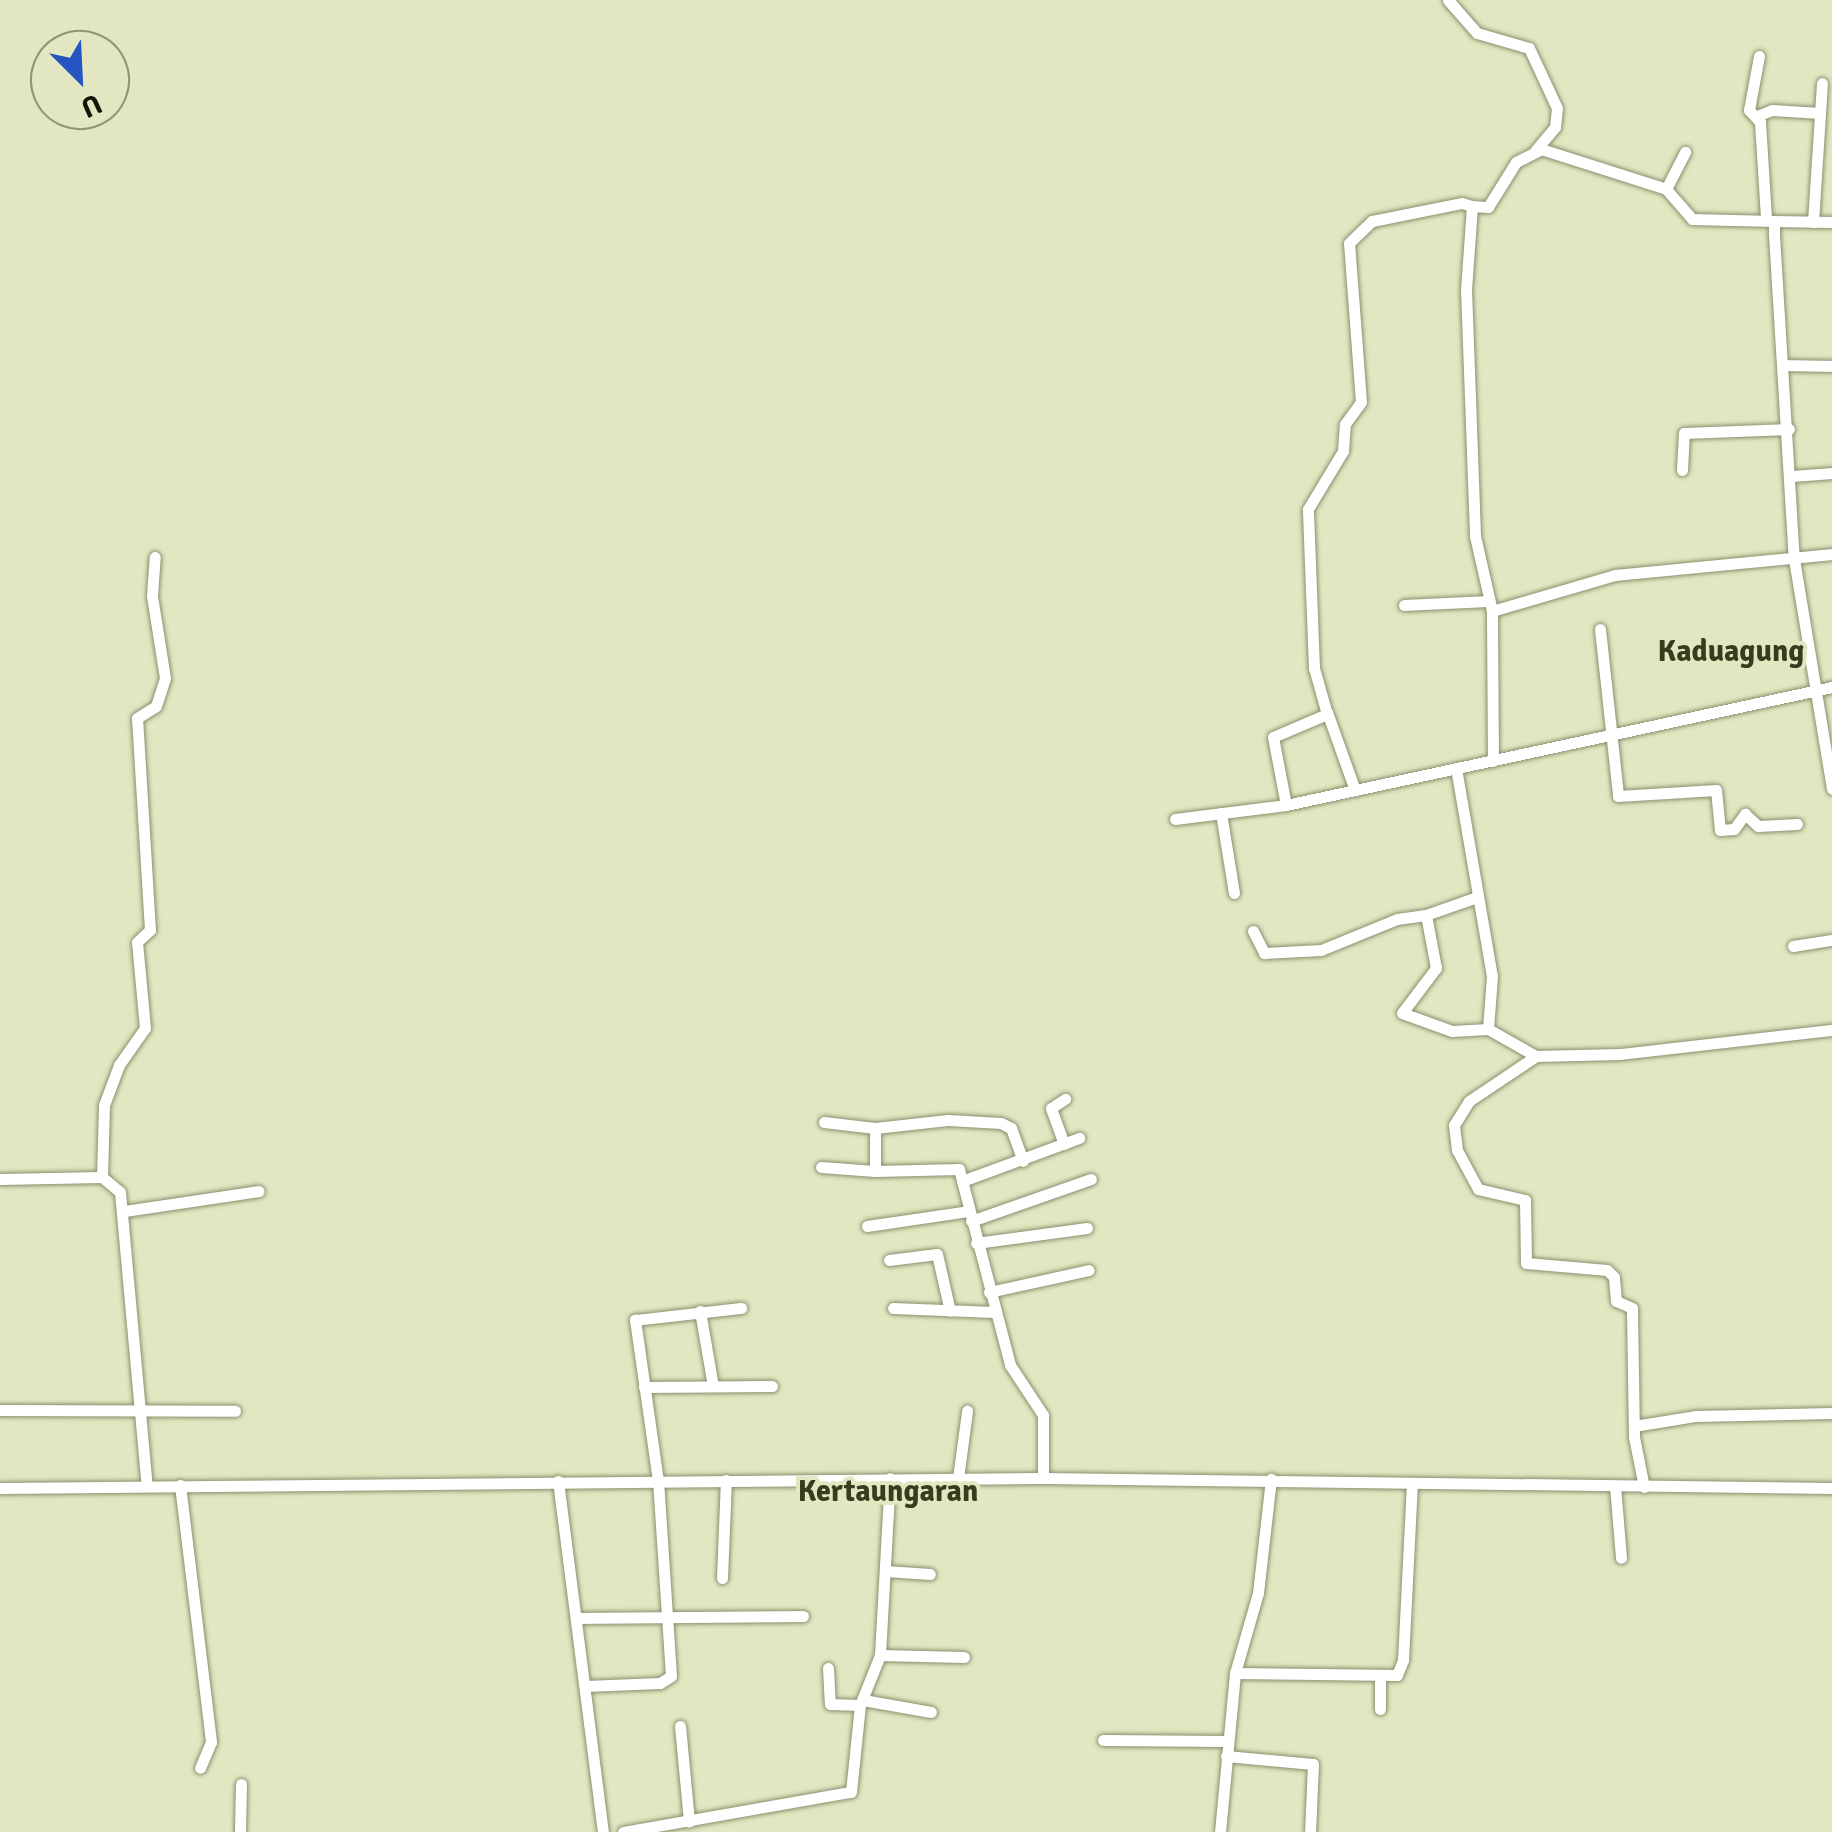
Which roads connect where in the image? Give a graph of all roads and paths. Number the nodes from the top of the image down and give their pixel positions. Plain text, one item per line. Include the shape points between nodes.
1 (1448, 0) edge
2 (1759, 56) dead end
3 (1822, 84) dead end
4 (1827, 98) edge
5 (1820, 113) junction
6 (1757, 116) junction
7 (1536, 150) junction
8 (1685, 152) dead end
9 (1666, 190) junction
10 (1472, 206) junction
11 (1770, 219) junction
12 (1814, 222) junction
13 (1832, 222) edge
14 (1785, 365) junction
15 (1832, 366) edge
16 (1789, 429) junction
17 (1682, 470) dead end
18 (1832, 474) edge
19 (1792, 476) junction
20 (1832, 554) edge
21 (155, 557) dead end
22 (1794, 559) junction
23 (1404, 604) dead end
24 (1490, 606) junction
25 (1600, 629) dead end
26 (1832, 687) edge
27 (1815, 688) junction
28 (1327, 712) junction
29 (1610, 738) junction
30 (1493, 761) junction
31 (1456, 768) junction
32 (1832, 789) edge
33 (1355, 790) junction
34 (1286, 805) junction
35 (1221, 813) junction
36 (1175, 819) dead end
37 (1797, 824) dead end
38 (1234, 893) dead end
39 (1478, 897) junction
40 (1426, 915) junction
41 (1253, 932) dead end
42 (1832, 940) edge
43 (1792, 946) dead end
44 (1488, 1030) junction
45 (1832, 1030) edge
46 (1536, 1056) junction
47 (1064, 1100) dead end
48 (824, 1122) dead end
49 (875, 1128) junction
50 (1079, 1138) dead end
51 (1064, 1144) junction
52 (1023, 1160) junction
53 (821, 1166) dead end
54 (875, 1171) junction
55 (102, 1176) junction
56 (0, 1179) edge
57 (1091, 1180) dead end
58 (962, 1181) junction
59 (258, 1191) dead end
60 (125, 1210) junction
61 (970, 1216) junction
62 (867, 1226) dead end
63 (1087, 1228) dead end
64 (976, 1243) junction
65 (889, 1260) dead end
66 (1088, 1270) dead end
67 (989, 1292) junction
68 (741, 1308) dead end
69 (892, 1308) dead end
70 (700, 1311) junction
71 (950, 1311) junction
72 (994, 1312) junction
73 (713, 1386) junction
74 (772, 1386) dead end
75 (644, 1387) junction
76 (0, 1410) edge
77 (235, 1411) dead end
78 (967, 1411) dead end
79 (142, 1412) junction
80 (1832, 1413) edge
81 (1634, 1426) junction
82 (890, 1478) junction
83 (958, 1478) junction
84 (1043, 1478) junction
85 (1272, 1479) junction
86 (558, 1480) junction
87 (726, 1480) junction
88 (658, 1481) junction
89 (1412, 1484) junction
90 (180, 1485) junction
91 (146, 1486) junction
92 (1614, 1486) junction
93 (1644, 1487) junction
94 (0, 1488) edge
95 (1832, 1488) edge
96 (1621, 1558) dead end
97 (886, 1571) junction
98 (930, 1574) dead end
99 (722, 1578) dead end
100 (667, 1615) junction
101 (804, 1616) dead end
102 (576, 1618) junction
103 (880, 1654) junction
104 (964, 1656) dead end
105 (828, 1668) dead end
106 (1235, 1672) junction
107 (1380, 1677) junction
108 (584, 1686) junction
109 (862, 1703) junction
110 (1380, 1710) dead end
111 (931, 1712) dead end
112 (680, 1726) dead end
113 (1103, 1740) dead end
114 (1227, 1741) junction
115 (1226, 1756) junction
116 (200, 1768) dead end
117 (241, 1784) dead end
118 (689, 1822) junction
119 (240, 1832) edge
120 (603, 1832) edge
121 (623, 1832) edge
122 (1220, 1832) edge
123 (1310, 1832) edge

1 - 7 street via 1477,33 1530,48 1557,108 1555,127
2 - 6 street via 1749,108
3 - 4 street
4 - 5 street
5 - 6 street via 1772,110
5 - 12 street
6 - 11 street
7 - 9 street
7 - 10 street via 1516,162 1488,207
8 - 9 street
9 - 11 street via 1692,219
10 - 24 street via 1466,288 1475,536
10 - 28 street via 1372,221 1349,243 1361,402 1308,516 1314,668
11 - 12 street
11 - 14 street
12 - 13 street
14 - 15 street
14 - 16 street
16 - 17 street via 1684,433
16 - 19 street
18 - 19 street
19 - 22 street
20 - 22 street
21 - 55 street via 152,596 165,678 156,706 138,718 150,930 137,945 145,1028 119,1066 104,1106
22 - 24 street via 1614,575
22 - 27 street
23 - 24 street
24 - 30 street
25 - 29 street
26 - 27 street
27 - 29 street
27 - 32 street
28 - 33 street
28 - 34 street via 1321,721 1273,736
29 - 30 street
29 - 37 street via 1618,796 1716,790 1720,830 1734,828 1746,814 1758,826
30 - 31 street
31 - 33 street
31 - 39 street
33 - 34 street
34 - 35 street
35 - 36 street
35 - 38 street
39 - 40 street
39 - 44 street via 1492,976
40 - 41 street via 1397,919 1321,950 1264,953
40 - 44 street via 1436,968 1403,1008 1404,1018 1452,1032
42 - 43 street
44 - 46 street
45 - 46 street via 1680,1049
46 - 81 street via 1469,1101 1452,1138 1478,1189 1526,1200 1526,1263 1613,1274 1616,1301 1632,1308
47 - 51 street via 1051,1108
48 - 49 street
49 - 52 street via 948,1120 1002,1124
49 - 54 street
50 - 51 street
51 - 52 street
52 - 58 street
53 - 54 street
54 - 58 street via 956,1165
55 - 56 street
55 - 60 street via 120,1192
57 - 61 street
58 - 61 street
59 - 60 street
60 - 79 street
61 - 62 street
61 - 64 street
63 - 64 street
64 - 67 street
65 - 71 street via 937,1254
66 - 67 street
67 - 72 street
68 - 70 street
69 - 71 street
70 - 73 street
70 - 75 street via 635,1320
71 - 72 street
72 - 84 street via 1010,1366 1043,1415
73 - 74 street
73 - 75 street
75 - 88 street
76 - 79 street
77 - 79 street
78 - 83 street
79 - 91 street
80 - 81 street via 1696,1416
81 - 93 street
82 - 83 street
82 - 87 street
82 - 97 street
83 - 84 street
84 - 85 street
85 - 89 street
85 - 106 street via 1258,1593
86 - 88 street
86 - 90 street
86 - 102 street
87 - 88 street
87 - 99 street
88 - 100 street
89 - 92 street
89 - 107 street via 1402,1670
90 - 91 street
90 - 116 street via 211,1742
91 - 94 street
92 - 93 street
92 - 96 street
93 - 95 street
97 - 98 street
97 - 103 street
100 - 101 street
100 - 102 street
100 - 108 street via 668,1680
102 - 108 street
103 - 104 street
103 - 109 street
105 - 109 street via 830,1704
106 - 107 street
106 - 114 street
107 - 110 street
108 - 120 street
109 - 111 street
109 - 118 street via 852,1792
112 - 118 street
113 - 114 street
114 - 115 street
115 - 122 street
115 - 123 street via 1313,1764
117 - 119 street
118 - 121 street

